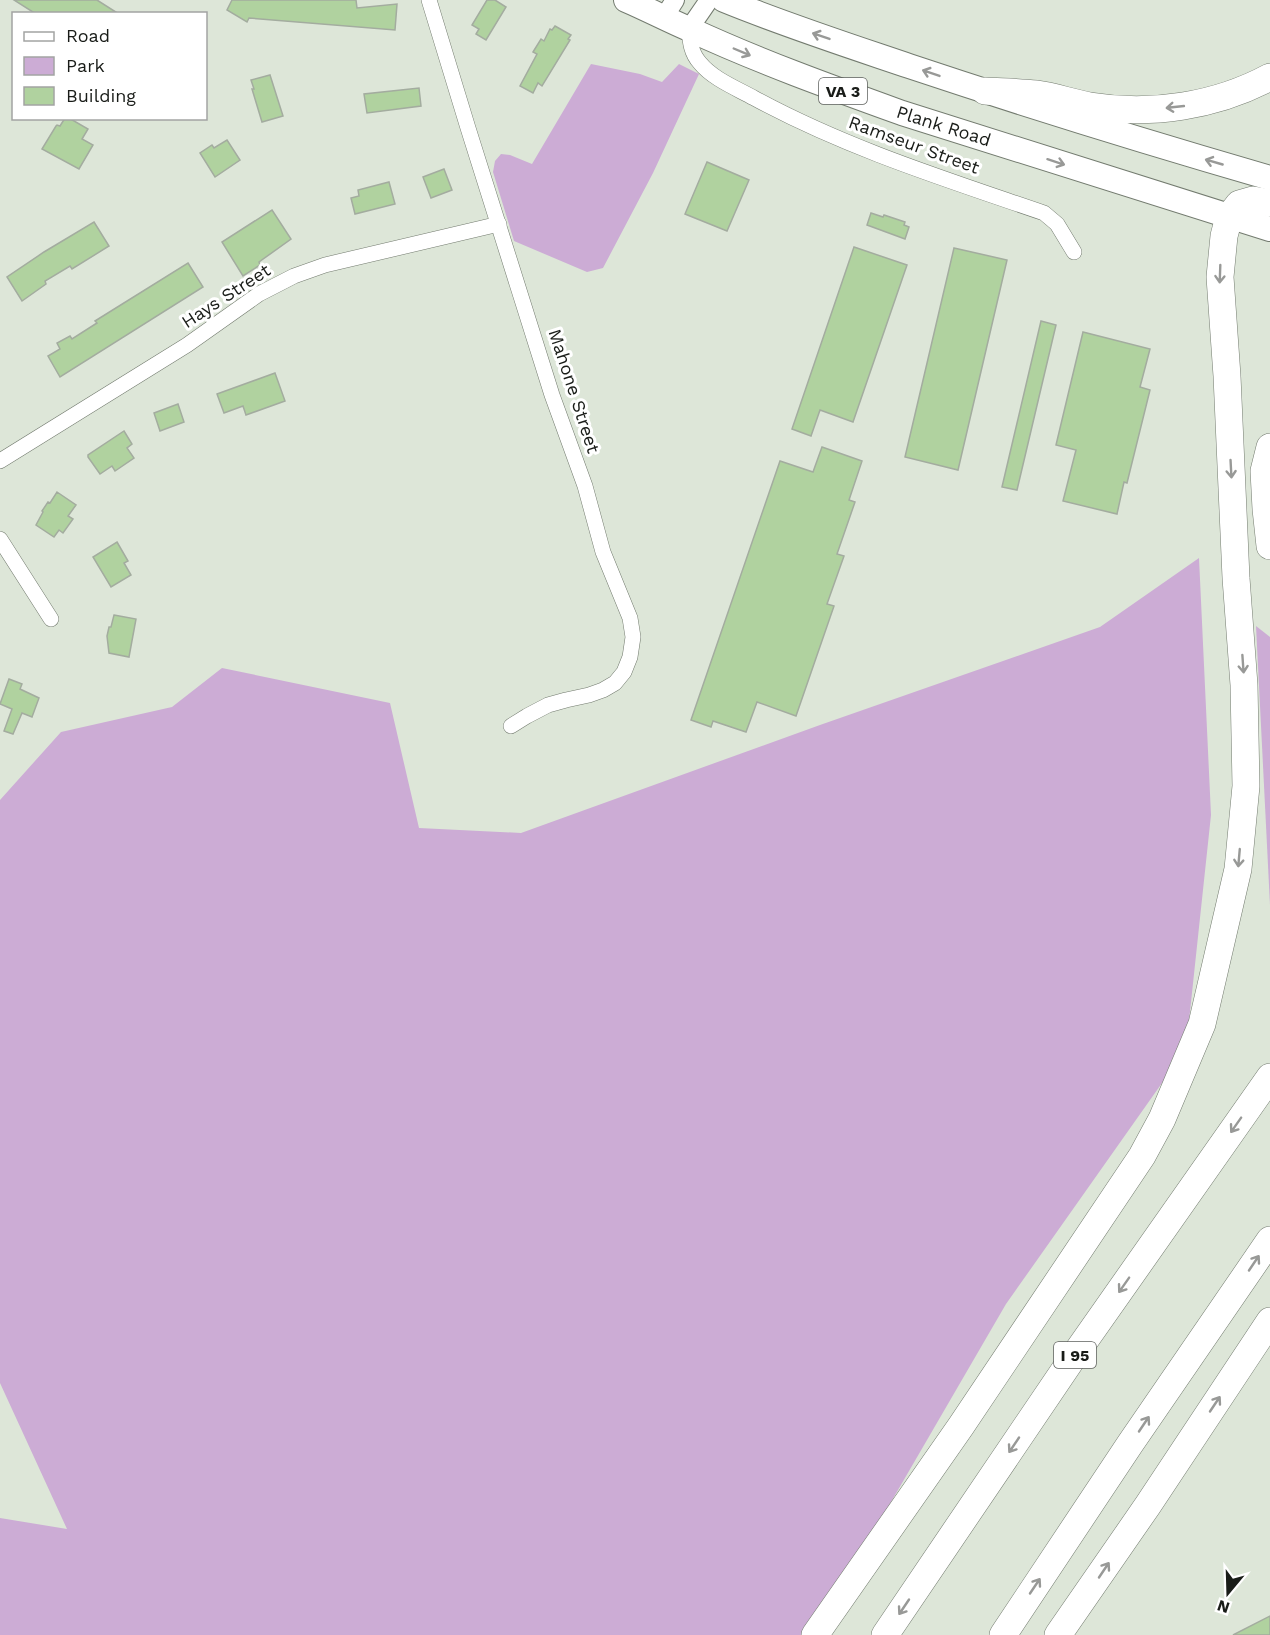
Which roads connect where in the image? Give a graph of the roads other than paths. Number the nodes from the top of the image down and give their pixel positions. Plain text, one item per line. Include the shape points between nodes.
1 (429, 0) edge
2 (626, 0) edge
3 (709, 0) edge
4 (724, 0) edge
5 (670, 9) edge
6 (689, 29) junction
7 (1270, 78) edge
8 (985, 92) junction
9 (1270, 178) edge
10 (1270, 203) edge
11 (1229, 217) junction
12 (499, 224) junction
13 (1270, 229) edge
14 (1074, 252) dead end
15 (1270, 447) edge
16 (0, 461) edge
17 (0, 539) edge
18 (1270, 546) edge
19 (51, 619) dead end
20 (511, 726) dead end
21 (1270, 1077) edge
22 (1270, 1240) edge
23 (1270, 1321) edge
24 (815, 1635) edge
25 (885, 1635) edge
26 (1003, 1635) edge
27 (1058, 1635) edge

1 - 12 street, Mahone Street
2 - 5 highway, Plank Road / VA 3
3 - 6 street
8 -> 4 highway, VA 3
5 - 6 highway, Plank Road / VA 3
6 -> 11 highway, Plank Road / VA 3 via 902,113
6 - 14 street, Ramseur Street via 692,50 700,64 730,85 840,140 1044,213 1057,224
7 -> 8 highway via 1223,98 1141,109 1091,106 1037,94
9 -> 8 highway, VA 3
10 - 11 highway via 1252,200 1239,204
11 - 13 highway, Plank Road / VA 3
11 -> 24 highway via 1220,277 1244,685 1246,786 1238,870 1202,1024 1142,1156
12 - 16 street, Hays Street via 294,276 259,294 187,345
12 - 20 street, Mahone Street via 603,552 630,618 633,637 630,657 615,682 589,695 548,705
15 - 18 highway via 1264,471
17 - 19 street
21 -> 25 highway, I 95
26 -> 22 highway
27 -> 23 highway

